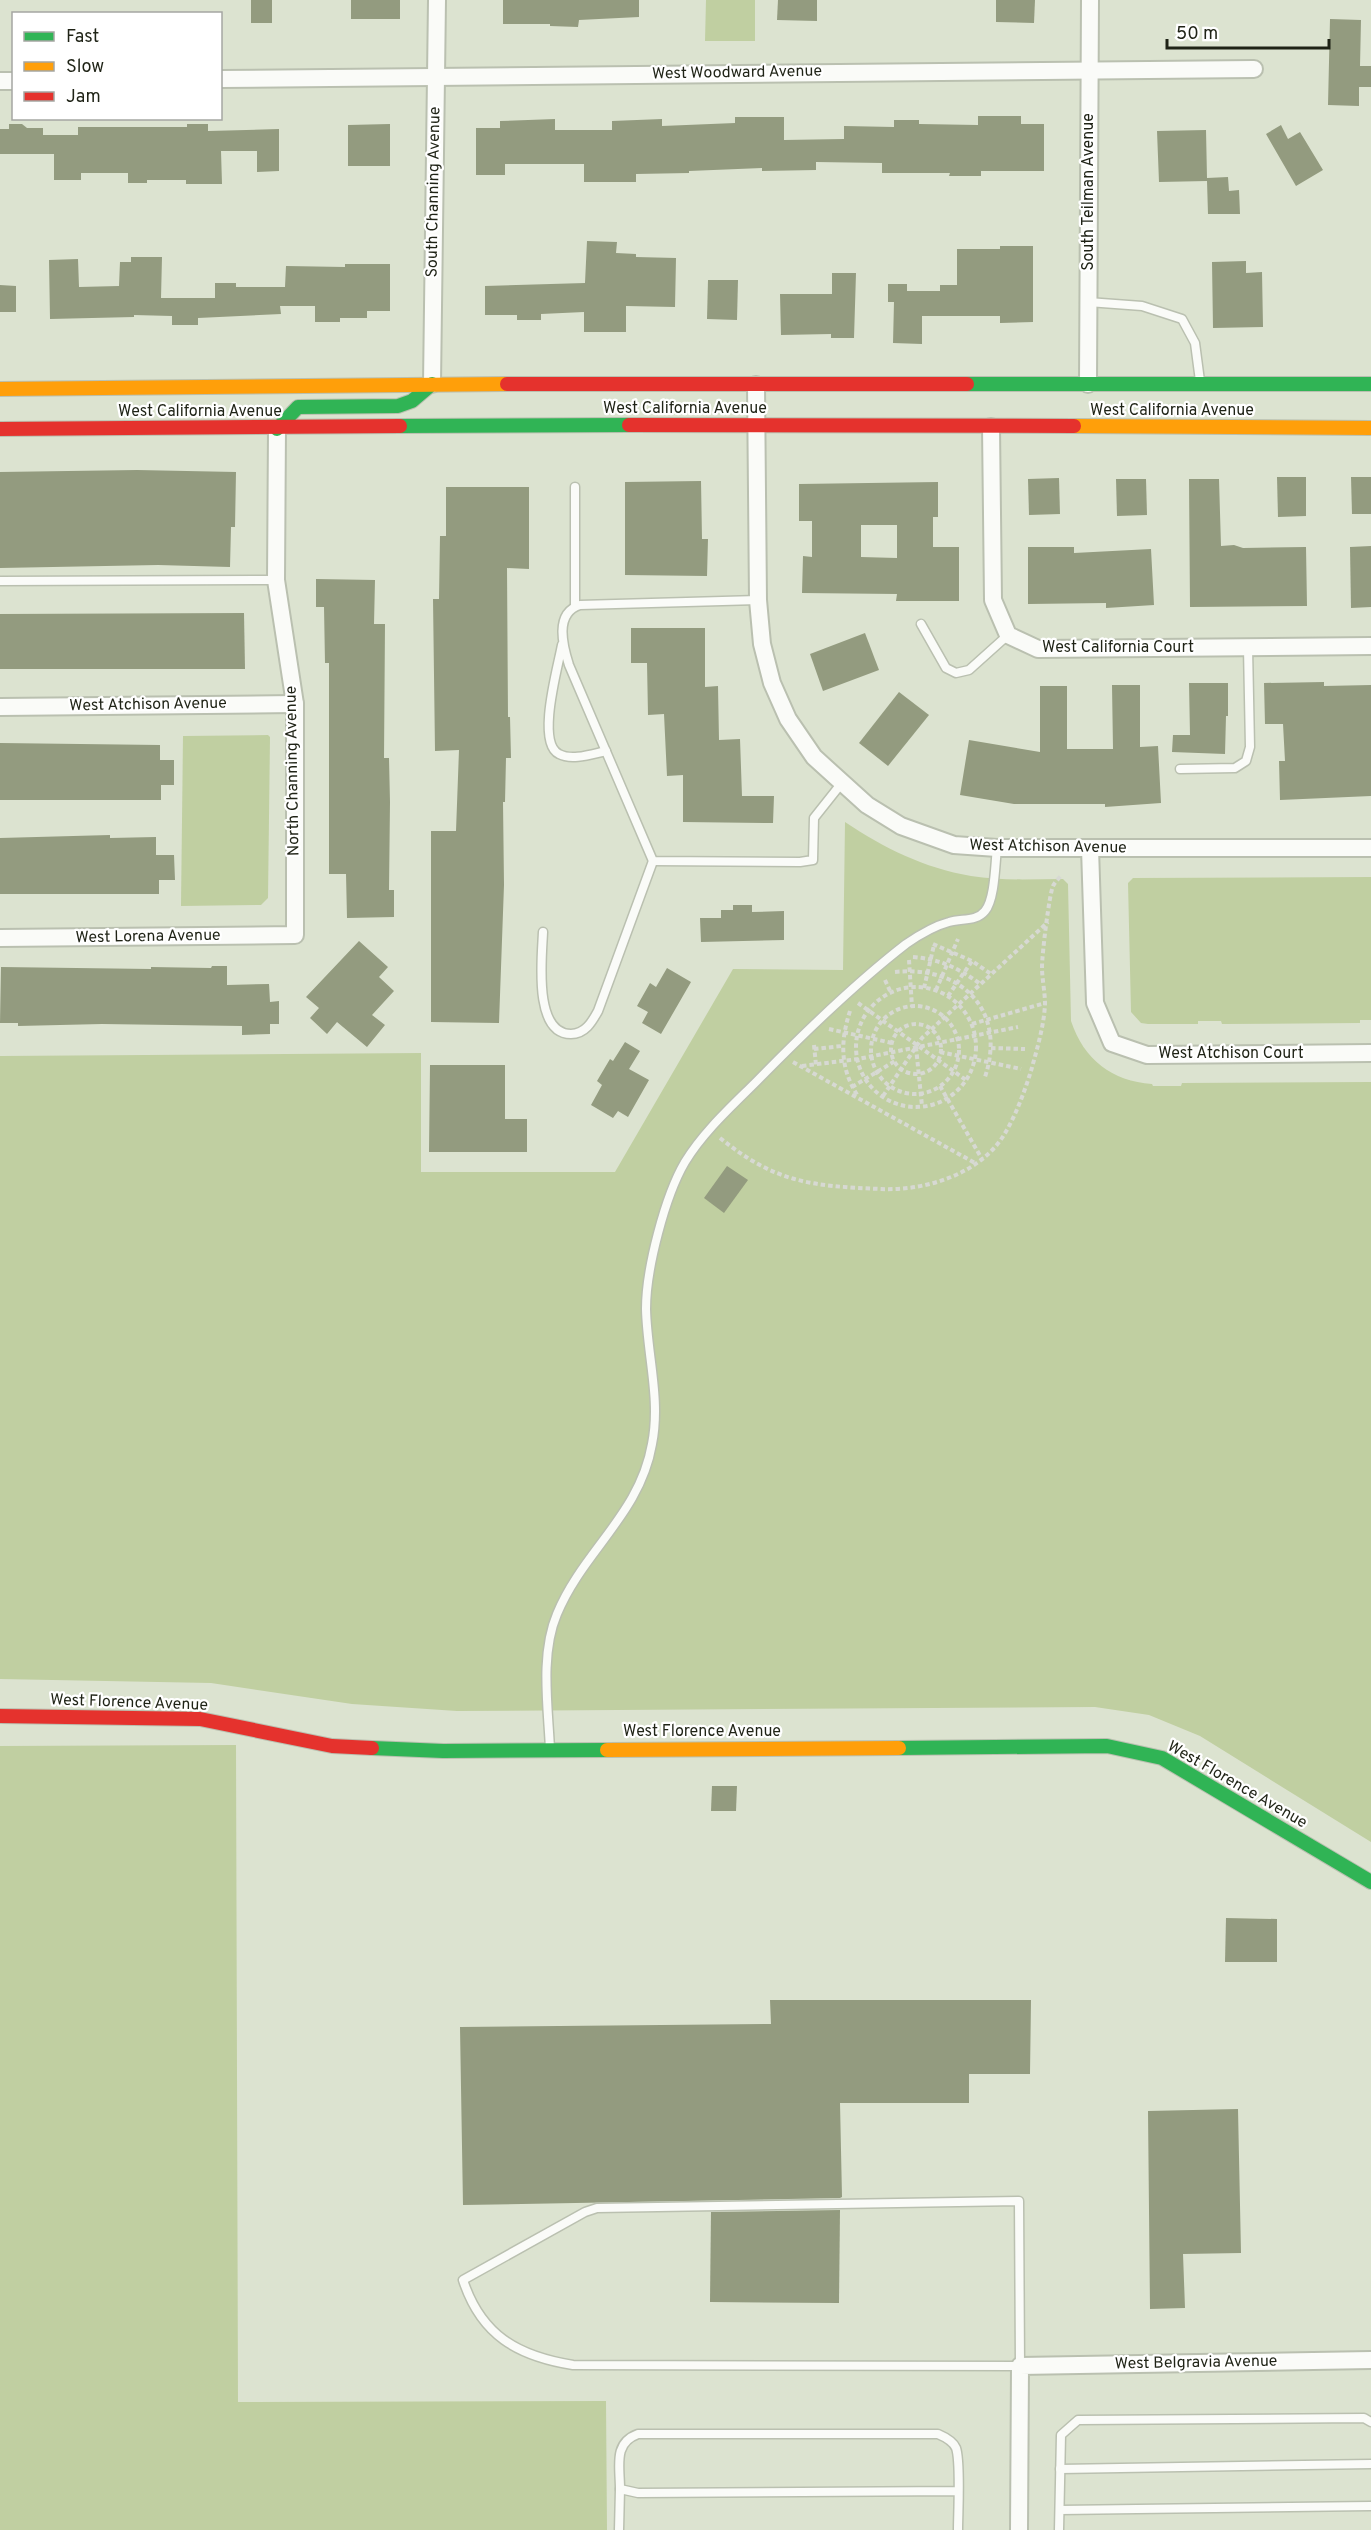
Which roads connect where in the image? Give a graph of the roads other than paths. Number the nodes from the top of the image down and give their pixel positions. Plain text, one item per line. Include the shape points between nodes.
1 (437, 0) edge
2 (1090, 0) edge
3 (1254, 69) dead end
4 (1090, 70) junction
5 (436, 76) junction
6 (222, 79) edge
7 (1088, 302) junction
8 (432, 384) junction
9 (1088, 384) junction
10 (1200, 384) junction
11 (1371, 384) edge
12 (756, 385) junction
13 (0, 389) edge
14 (757, 424) junction
15 (992, 427) junction
16 (1371, 428) edge
17 (0, 429) edge
18 (277, 429) junction
19 (576, 487) dead end
20 (276, 580) junction
21 (0, 581) edge
22 (758, 600) junction
23 (575, 606) junction
24 (921, 624) dead end
25 (1008, 634) junction
26 (562, 645) junction
27 (1371, 646) edge
28 (1248, 648) junction
29 (295, 704) junction
30 (0, 707) edge
31 (606, 751) junction
32 (1180, 769) dead end
33 (841, 784) junction
34 (997, 848) junction
35 (1090, 848) junction
36 (1371, 848) edge
37 (653, 861) junction
38 (543, 932) dead end
39 (295, 935) joint
40 (0, 938) edge
41 (1371, 1053) edge
42 (0, 1716) edge
43 (550, 1750) junction
44 (1371, 1882) edge
45 (1371, 2360) edge
46 (1020, 2366) junction
47 (1371, 2422) edge
48 (1371, 2464) edge
49 (1060, 2469) junction
50 (620, 2489) junction
51 (958, 2491) junction
52 (1371, 2506) edge
53 (1060, 2510) junction
54 (619, 2530) edge
55 (958, 2530) edge
56 (1019, 2530) edge
57 (1059, 2530) edge

1 - 5 street, South Channing Avenue
2 - 4 street, South Teilman Avenue
3 - 4 street, West Woodward Avenue
4 - 5 street, West Woodward Avenue
4 - 7 street, South Teilman Avenue
5 - 6 street, West Woodward Avenue
5 - 8 street, South Channing Avenue
7 - 9 street, South Teilman Avenue
7 - 10 lane via 1142,306 1182,319 1195,343
8 - 12 main road, West California Avenue
8 - 13 main road, West California Avenue
8 - 18 main road via 412,401 398,406 298,407
9 - 10 main road, West California Avenue
9 - 12 main road, West California Avenue
10 - 11 main road, West California Avenue
12 - 14 street, West Atchison Avenue
14 - 15 main road, West California Avenue
14 - 18 main road, West California Avenue
14 - 22 street, West Atchison Avenue
15 - 16 main road, West California Avenue
15 - 25 street via 993,600
17 - 18 main road, West California Avenue
18 - 20 street, North Channing Avenue
19 - 23 lane
20 - 21 lane
20 - 29 street, North Channing Avenue
22 - 23 lane
22 - 33 street, West Atchison Avenue via 762,644 772,683 788,720 814,757
23 - 26 lane via 565,617
24 - 25 lane via 946,668 956,673 969,670
25 - 28 street, West California Court via 1038,649
26 - 31 lane
26 - 31 lane via 549,714 551,745 557,754 567,757
27 - 28 street, West California Court
28 - 32 lane via 1250,747 1246,761 1235,768
29 - 30 street, West Atchison Avenue
29 - 39 street, North Channing Avenue
31 - 37 lane
33 - 34 street, West Atchison Avenue via 901,826 954,845
33 - 37 lane via 814,818 813,860
34 - 35 street, West Atchison Avenue
34 - 43 lane via 987,909 978,918 952,921 909,943 782,1056 709,1129 684,1164 667,1204 646,1306 656,1421 646,1471 630,1505 576,1577 556,1615 549,1646 547,1688
35 - 36 street, West Atchison Avenue
35 - 41 street, West Atchison Court via 1095,1003 1112,1043 1147,1055
37 - 38 lane via 598,1011 589,1026 577,1034 564,1034 552,1024 542,998
39 - 40 street, West Lorena Avenue
42 - 43 main road, West Florence Avenue via 200,1719 332,1746
43 - 44 main road, West Florence Avenue via 1107,1746 1162,1758
45 - 46 street, West Belgravia Avenue
46 - 46 lane via 1019,2200 597,2208 463,2280 475,2310 507,2343 537,2357 573,2365
46 - 56 street
47 - 49 lane via 1364,2418 1078,2420 1061,2435
48 - 49 lane
49 - 53 lane
50 - 51 lane via 638,2493
50 - 51 lane via 621,2447 626,2438 638,2434 938,2434 956,2448
50 - 54 lane
51 - 55 lane
52 - 53 lane
53 - 57 lane

